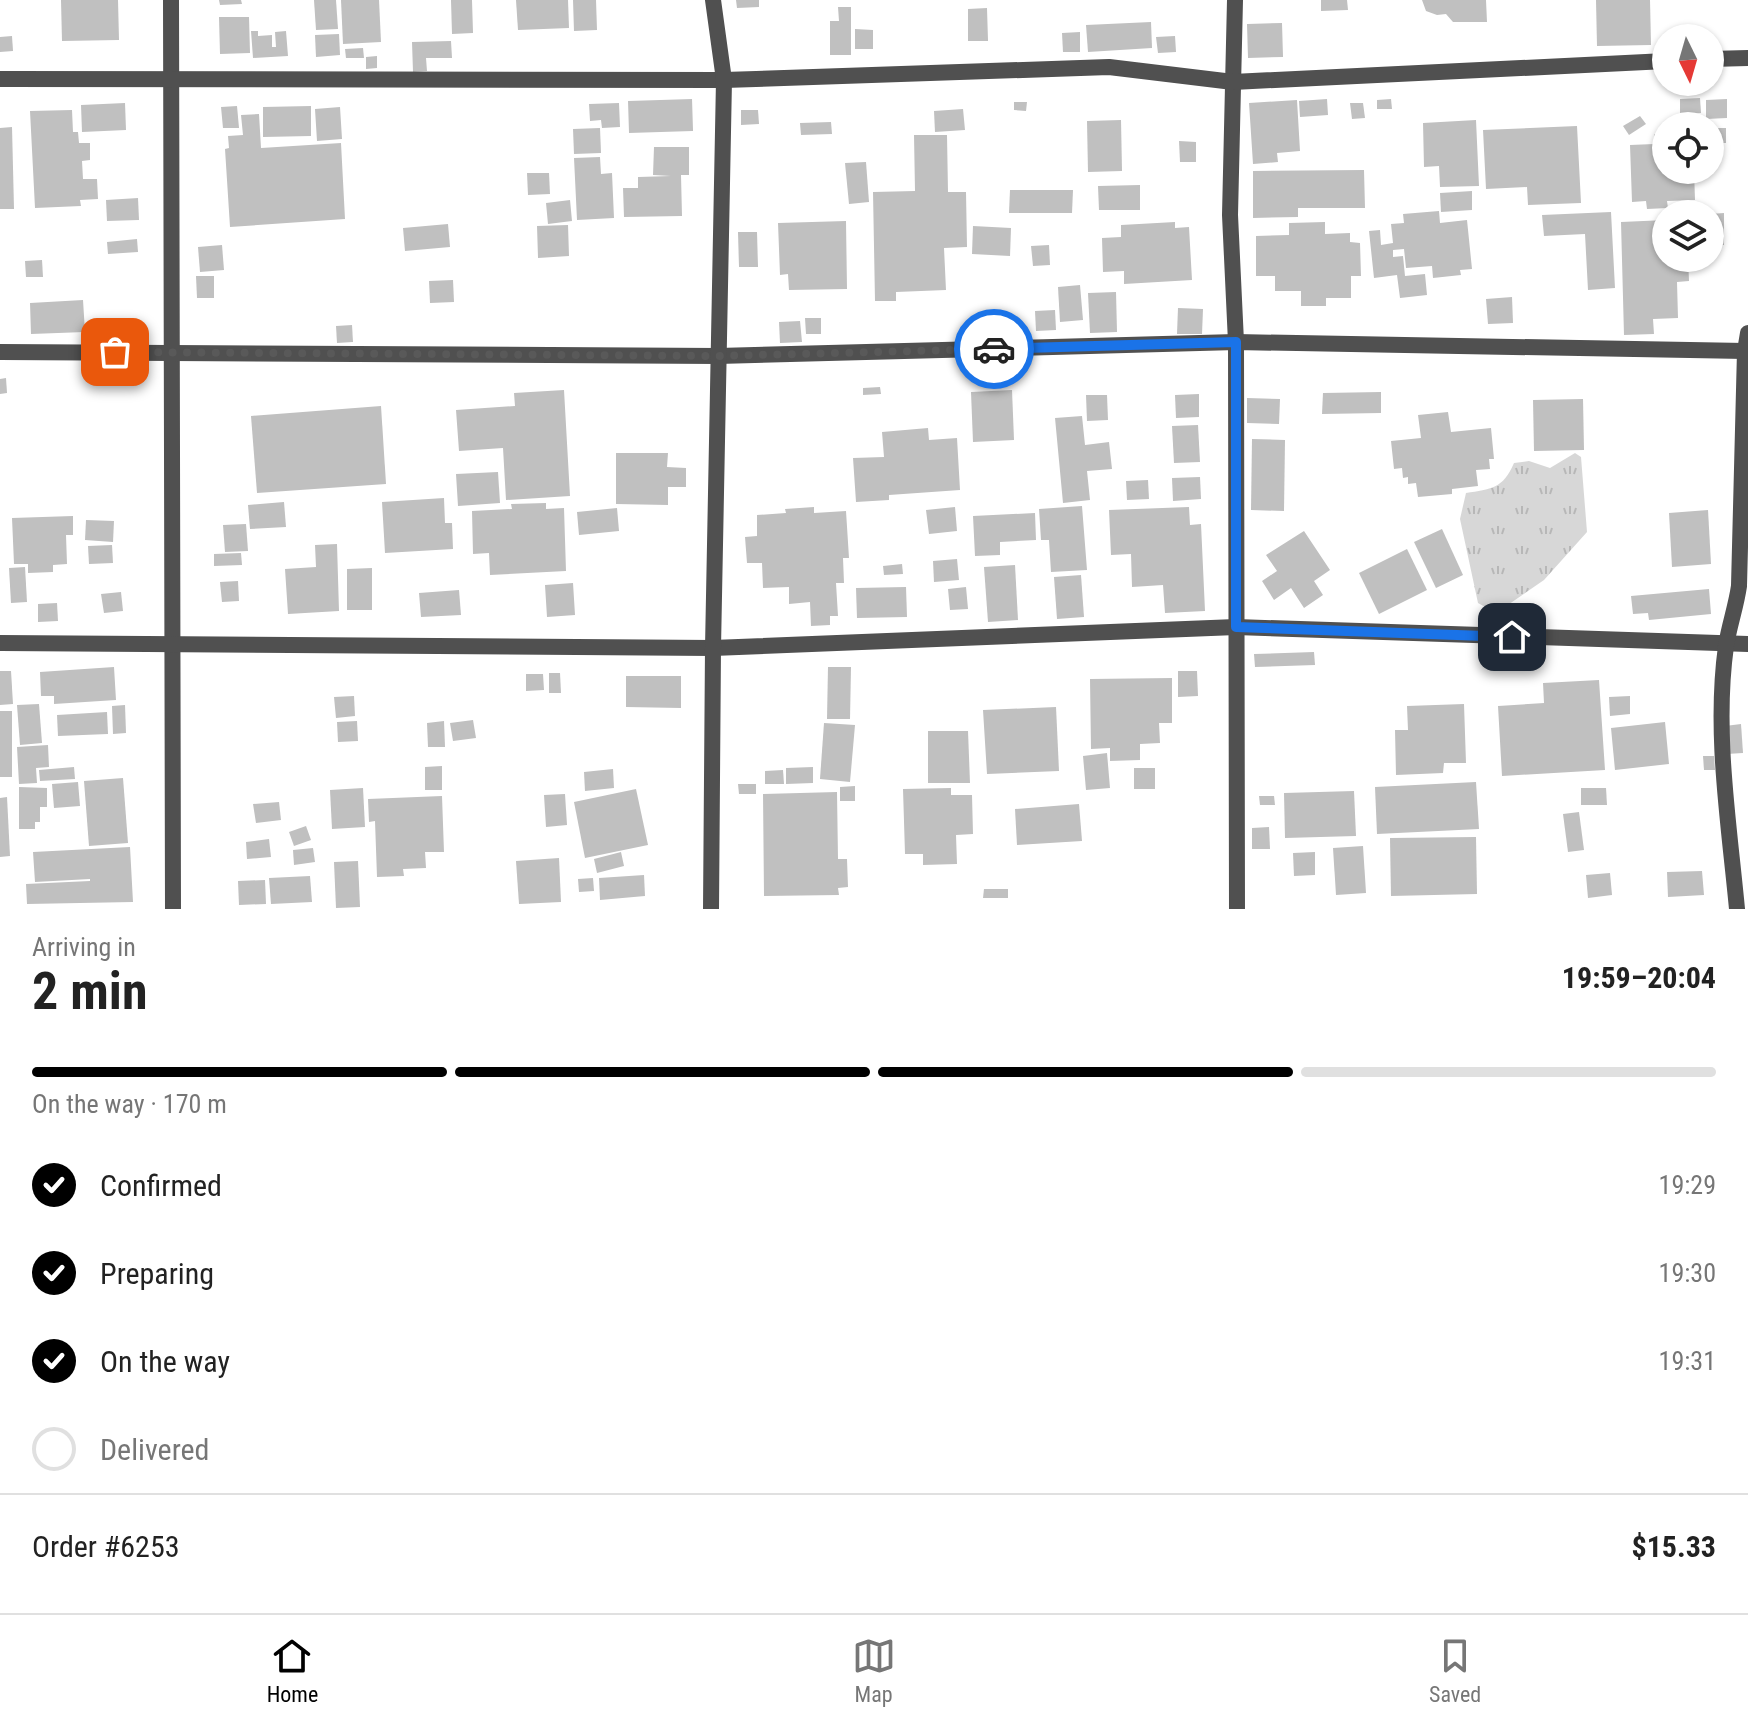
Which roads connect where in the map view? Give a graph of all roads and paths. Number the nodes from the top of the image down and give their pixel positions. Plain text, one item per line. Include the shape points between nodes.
1 (171, 0) edge
2 (713, 0) edge
3 (1235, 0) edge
4 (1748, 58) edge
5 (1724, 59) edge
6 (1652, 62) edge
7 (172, 78) junction
8 (0, 79) edge
9 (724, 80) junction
10 (1233, 82) junction
11 (1748, 333) edge
12 (1236, 342) junction
13 (1745, 351) junction
14 (0, 352) edge
15 (172, 352) junction
16 (718, 356) junction
17 (1236, 627) junction
18 (0, 643) edge
19 (172, 644) junction
20 (1726, 644) junction
21 (1748, 644) edge
22 (713, 648) junction
23 (173, 909) edge
24 (711, 909) edge
25 (1237, 909) edge
26 (1737, 909) edge

1 - 7 street
2 - 9 street
3 - 10 street
4 - 5 street
6 - 10 street
7 - 8 street
7 - 9 street
7 - 15 street
9 - 10 street via 1109,67
9 - 16 street
10 - 12 street via 1230,215
11 - 13 street
12 - 13 street
12 - 16 street
12 - 17 street
13 - 20 street via 1739,586
14 - 15 street
15 - 16 street
15 - 19 street
16 - 22 street
17 - 20 street
17 - 22 street
17 - 25 street
18 - 19 street
19 - 22 street
19 - 23 street
20 - 21 street
20 - 26 street via 1722,711
22 - 24 street

